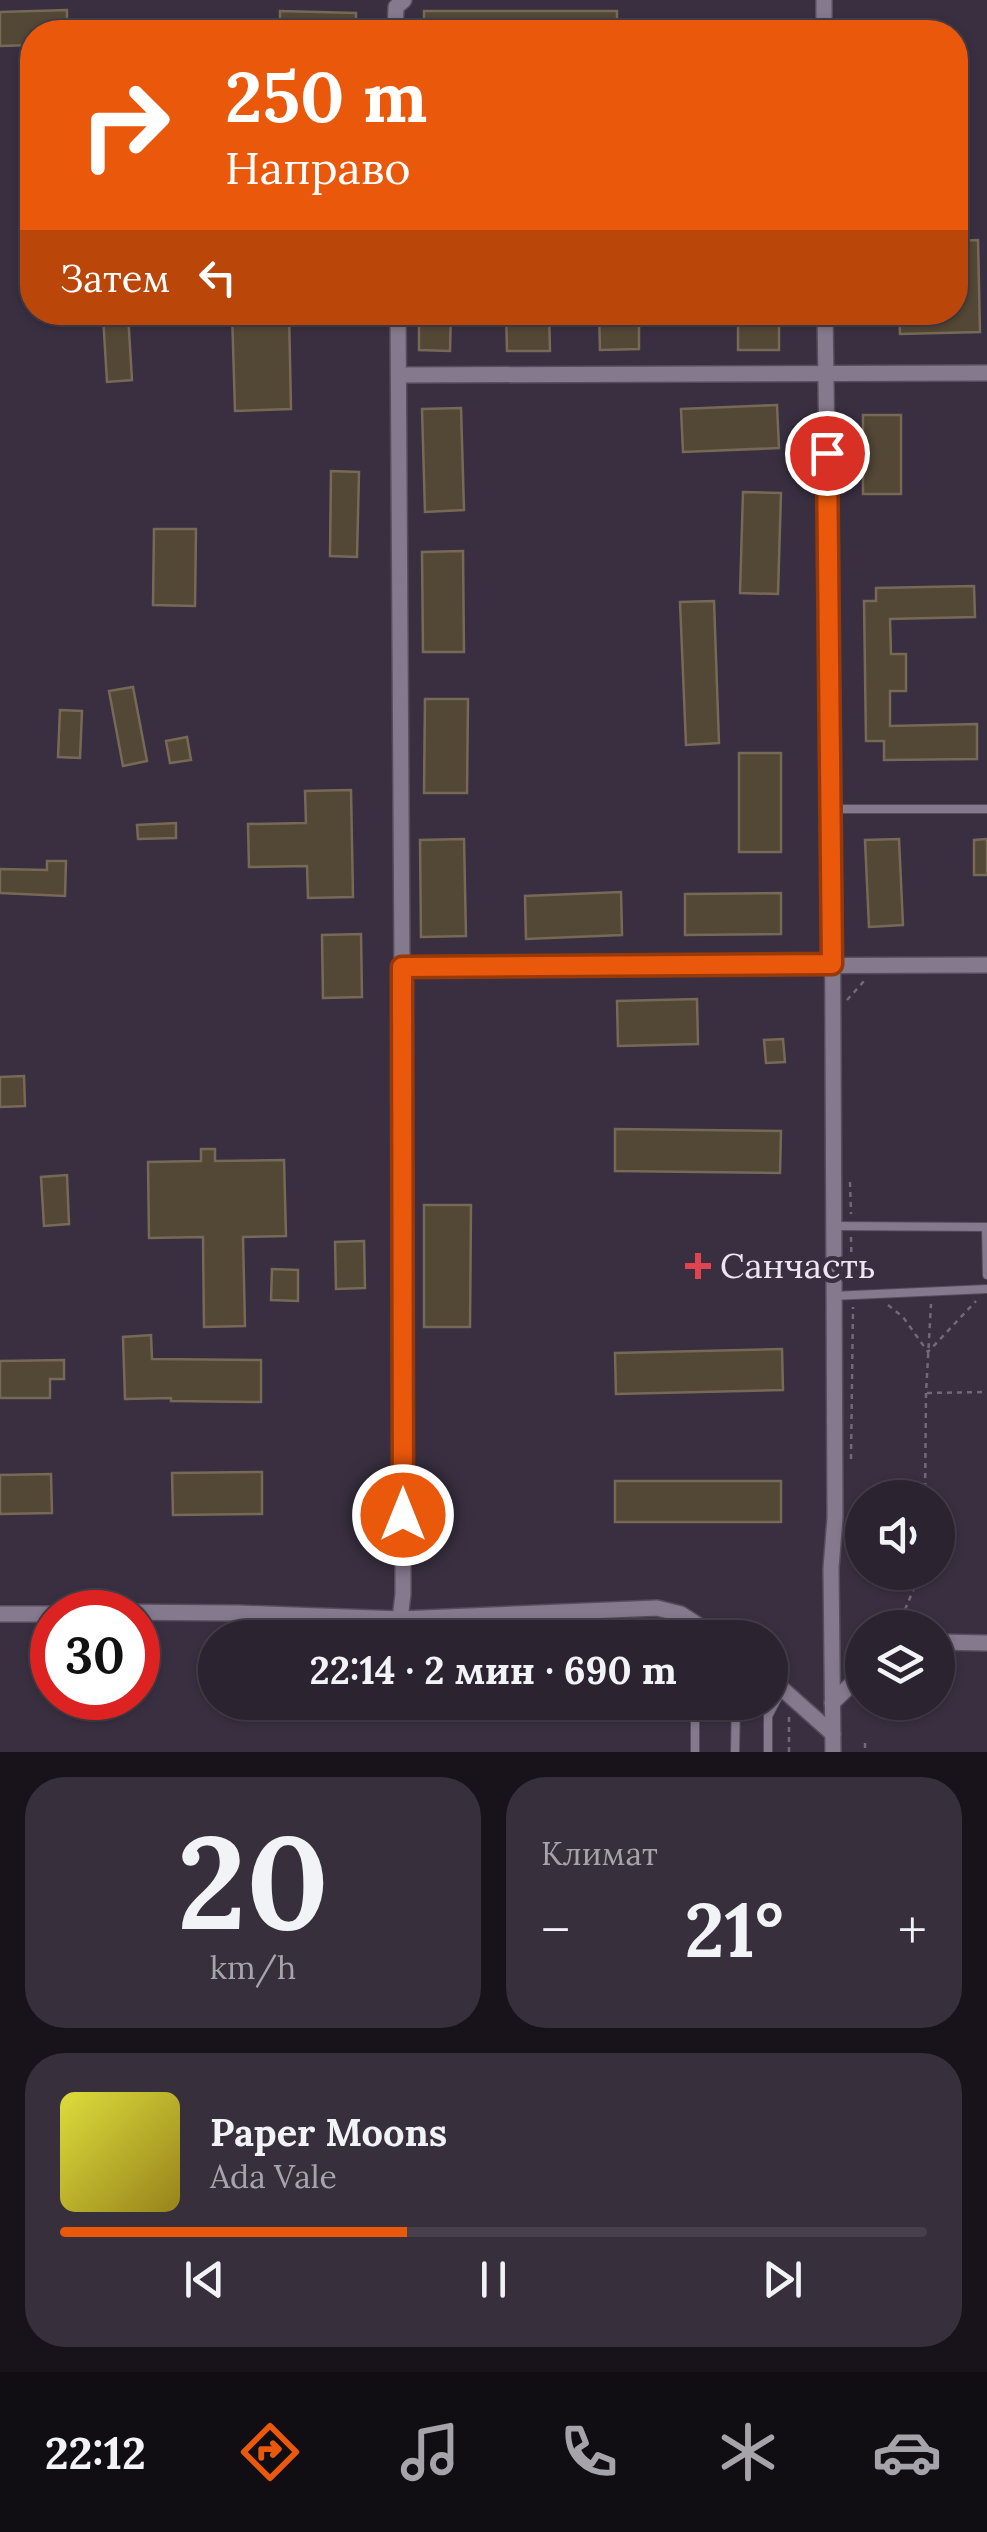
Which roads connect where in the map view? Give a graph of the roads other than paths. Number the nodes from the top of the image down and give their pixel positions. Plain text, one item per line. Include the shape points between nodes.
1 (398, 325) edge
2 (825, 325) edge
3 (826, 374) junction
4 (987, 374) edge
5 (400, 375) junction
6 (832, 809) junction
7 (987, 810) edge
8 (832, 964) junction
9 (987, 965) edge
10 (402, 967) junction
11 (832, 1226) junction
12 (987, 1275) edge
13 (987, 1289) edge
14 (832, 1296) junction
15 (160, 1612) edge
16 (0, 1614) edge
17 (30, 1614) edge
18 (400, 1619) junction
19 (686, 1620) edge
20 (955, 1642) edge
21 (987, 1643) edge
22 (845, 1690) edge
23 (788, 1694) edge
24 (832, 1703) junction
25 (695, 1720) edge
26 (736, 1720) edge
27 (768, 1720) edge
28 (833, 1734) junction
29 (695, 1752) edge
30 (735, 1752) edge
31 (768, 1752) edge
32 (833, 1752) edge

1 - 5 street
2 - 3 street
3 - 4 street
3 - 5 street
3 - 6 street
5 - 10 street
6 - 7 lane
6 - 8 street
8 - 9 street
8 - 10 street
8 - 11 street
10 - 18 street
11 - 12 lane via 986,1227
11 - 14 street
13 - 14 lane
14 - 24 street
15 - 18 street
16 - 17 street
18 - 19 street via 657,1608
20 - 21 street
22 - 24 street
23 - 28 street
24 - 28 street
25 - 29 lane
26 - 30 lane
27 - 31 lane
28 - 32 street

